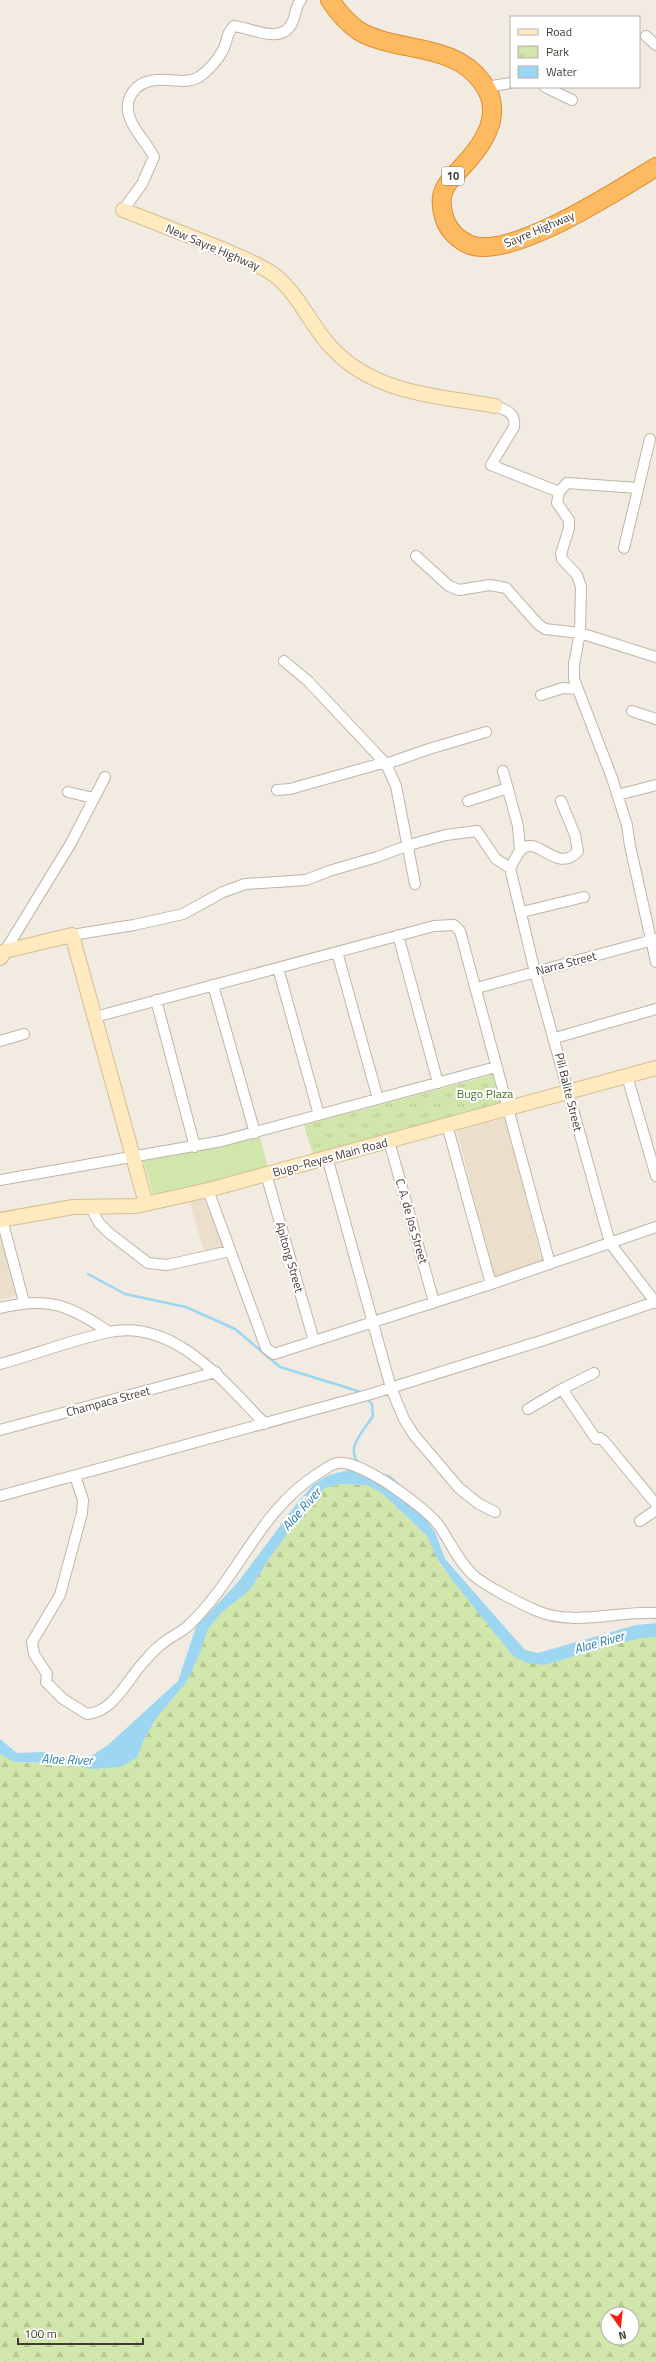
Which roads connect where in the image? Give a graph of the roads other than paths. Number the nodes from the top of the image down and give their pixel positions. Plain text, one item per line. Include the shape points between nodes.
1 (301, 0) edge
2 (330, 0) edge
3 (646, 36) dead end
4 (656, 45) edge
5 (510, 83) edge
6 (486, 87) junction
7 (547, 88) edge
8 (572, 100) dead end
9 (656, 167) edge
10 (122, 210) joint
11 (495, 406) joint
12 (650, 439) dead end
13 (638, 488) junction
14 (559, 492) junction
15 (624, 548) dead end
16 (416, 556) dead end
17 (580, 632) junction
18 (656, 657) edge
19 (284, 660) dead end
20 (578, 689) junction
21 (541, 695) dead end
22 (632, 710) dead end
23 (656, 719) edge
24 (486, 732) dead end
25 (386, 764) junction
26 (503, 771) dead end
27 (105, 778) dead end
28 (656, 785) edge
29 (508, 788) junction
30 (277, 790) dead end
31 (68, 792) dead end
32 (617, 795) junction
33 (94, 798) junction
34 (468, 801) dead end
35 (561, 801) dead end
36 (409, 845) junction
37 (520, 850) junction
38 (510, 868) junction
39 (416, 884) dead end
40 (584, 897) dead end
41 (522, 912) junction
42 (72, 935) junction
43 (398, 935) junction
44 (653, 940) edge
45 (337, 952) junction
46 (3, 955) edge
47 (656, 962) edge
48 (278, 968) junction
49 (535, 972) junction
50 (213, 985) junction
51 (477, 988) junction
52 (156, 1000) junction
53 (656, 1009) edge
54 (95, 1017) junction
55 (24, 1034) dead end
56 (555, 1038) junction
57 (0, 1041) edge
58 (496, 1067) junction
59 (656, 1068) edge
60 (627, 1076) junction
61 (438, 1083) junction
62 (568, 1092) junction
63 (378, 1099) junction
64 (508, 1110) junction
65 (319, 1115) junction
66 (447, 1125) junction
67 (255, 1133) junction
68 (389, 1141) junction
69 (195, 1147) junction
70 (133, 1157) junction
71 (327, 1157) junction
72 (266, 1174) junction
73 (656, 1176) edge
74 (0, 1180) edge
75 (208, 1190) junction
76 (146, 1204) junction
77 (90, 1206) junction
78 (1, 1220) edge
79 (656, 1227) edge
80 (610, 1243) junction
81 (230, 1251) junction
82 (550, 1264) junction
83 (491, 1284) junction
84 (24, 1302) junction
85 (434, 1302) junction
86 (655, 1302) edge
87 (0, 1308) edge
88 (372, 1321) junction
89 (109, 1332) junction
90 (314, 1341) junction
91 (0, 1364) edge
92 (216, 1372) junction
93 (594, 1373) dead end
94 (391, 1388) junction
95 (562, 1389) junction
96 (528, 1409) dead end
97 (265, 1424) junction
98 (0, 1430) edge
99 (75, 1476) junction
100 (0, 1496) edge
101 (656, 1504) edge
102 (656, 1510) edge
103 (495, 1512) dead end
104 (640, 1521) dead end
105 (656, 1613) edge

1 - 10 street via 287,30 268,35 250,28 234,26 228,31 224,49 197,78 156,80 132,90 128,113 154,157 142,184
2 - 6 highway, Sayre Highway / 10 via 359,31 381,40 452,58 476,75
3 - 4 street
5 - 6 street
6 - 9 highway, Sayre Highway / 10 via 493,103 488,132 443,192 442,212 446,223 455,235 470,244 491,248 515,242 599,202
7 - 8 street
10 - 11 street, New Sayre Highway via 215,246 272,274 298,299 333,349 351,366 373,379 413,392
11 - 14 street via 510,412 515,421 491,465
12 - 13 street
13 - 14 street via 567,483
13 - 15 street
14 - 17 street via 557,503 569,520 562,559 577,575 581,587
16 - 17 street via 449,586 459,590 498,585 506,588 538,624 546,629
17 - 18 street
17 - 20 street via 573,671
19 - 25 street
20 - 21 street via 563,688
20 - 32 street
22 - 23 street
24 - 25 street via 429,748
25 - 30 street via 290,789
25 - 36 street via 396,786
26 - 29 street
27 - 33 street
28 - 32 street
29 - 34 street
29 - 37 street via 518,826
31 - 33 street
32 - 44 street via 627,825
33 - 46 street via 71,843
35 - 37 street via 575,835 578,851 574,856 559,859 534,845
36 - 38 street via 446,835 477,831 496,859
36 - 39 street
36 - 42 street via 306,880 245,884 223,892 183,914
37 - 38 street
38 - 41 street, Pili Balite Street
40 - 41 street
41 - 49 street, Pili Balite Street
42 - 46 street
42 - 54 street
43 - 45 street
43 - 51 street via 449,923 458,928
43 - 61 street
44 - 47 street
44 - 49 street, Narra Street
45 - 48 street
45 - 63 street
48 - 50 street
48 - 65 street
49 - 51 street, Narra Street
49 - 56 street, Pili Balite Street
50 - 52 street
50 - 67 street
51 - 58 street
52 - 54 street
52 - 69 street
53 - 56 street
54 - 70 street
55 - 57 street
56 - 62 street, Pili Balite Street
58 - 61 street
58 - 64 street
59 - 60 street, Bugo-Reyes Main Road
60 - 62 street, Bugo-Reyes Main Road
60 - 73 street
61 - 63 street
62 - 64 street, Bugo-Reyes Main Road
62 - 80 street, Pili Balite Street
63 - 65 street
64 - 66 street, Bugo-Reyes Main Road
64 - 82 street
65 - 67 street
66 - 68 street, Bugo-Reyes Main Road
66 - 83 street
67 - 69 street
68 - 71 street, Bugo-Reyes Main Road
68 - 85 street, C. A. de Jos Street
69 - 70 street
70 - 74 street
70 - 76 street
71 - 72 street, Bugo-Reyes Main Road
71 - 88 street
72 - 75 street, Bugo-Reyes Main Road
72 - 90 street, Apitong Street
75 - 76 street, Bugo-Reyes Main Road
75 - 81 street
76 - 77 street, Bugo-Reyes Main Road via 122,1207
77 - 78 street, Bugo-Reyes Main Road
77 - 81 street via 99,1223 109,1233 148,1263 167,1265
78 - 84 street
79 - 80 street
80 - 82 street
80 - 86 street, Pili Balite Street
81 - 90 street via 269,1352 278,1354
82 - 83 street
83 - 85 street
84 - 87 street
84 - 89 street via 51,1303 71,1309
85 - 88 street
86 - 94 street
88 - 90 street
88 - 94 street
89 - 91 street
89 - 92 street via 135,1331 162,1337
92 - 97 street
92 - 98 street, Champaca Street
93 - 95 street
94 - 97 street
94 - 103 street via 404,1419 459,1488 479,1504
95 - 96 street
95 - 101 street via 596,1438 604,1441
97 - 99 street
99 - 100 street
99 - 105 street via 83,1500 82,1513 60,1595 35,1638 32,1648 47,1674 46,1682 63,1699 86,1714 101,1712 110,1705 128,1680 162,1643 190,1625 220,1590 286,1497 327,1467 337,1463 354,1466 387,1483 415,1503 439,1526 472,1574 536,1611 569,1618
102 - 104 street

